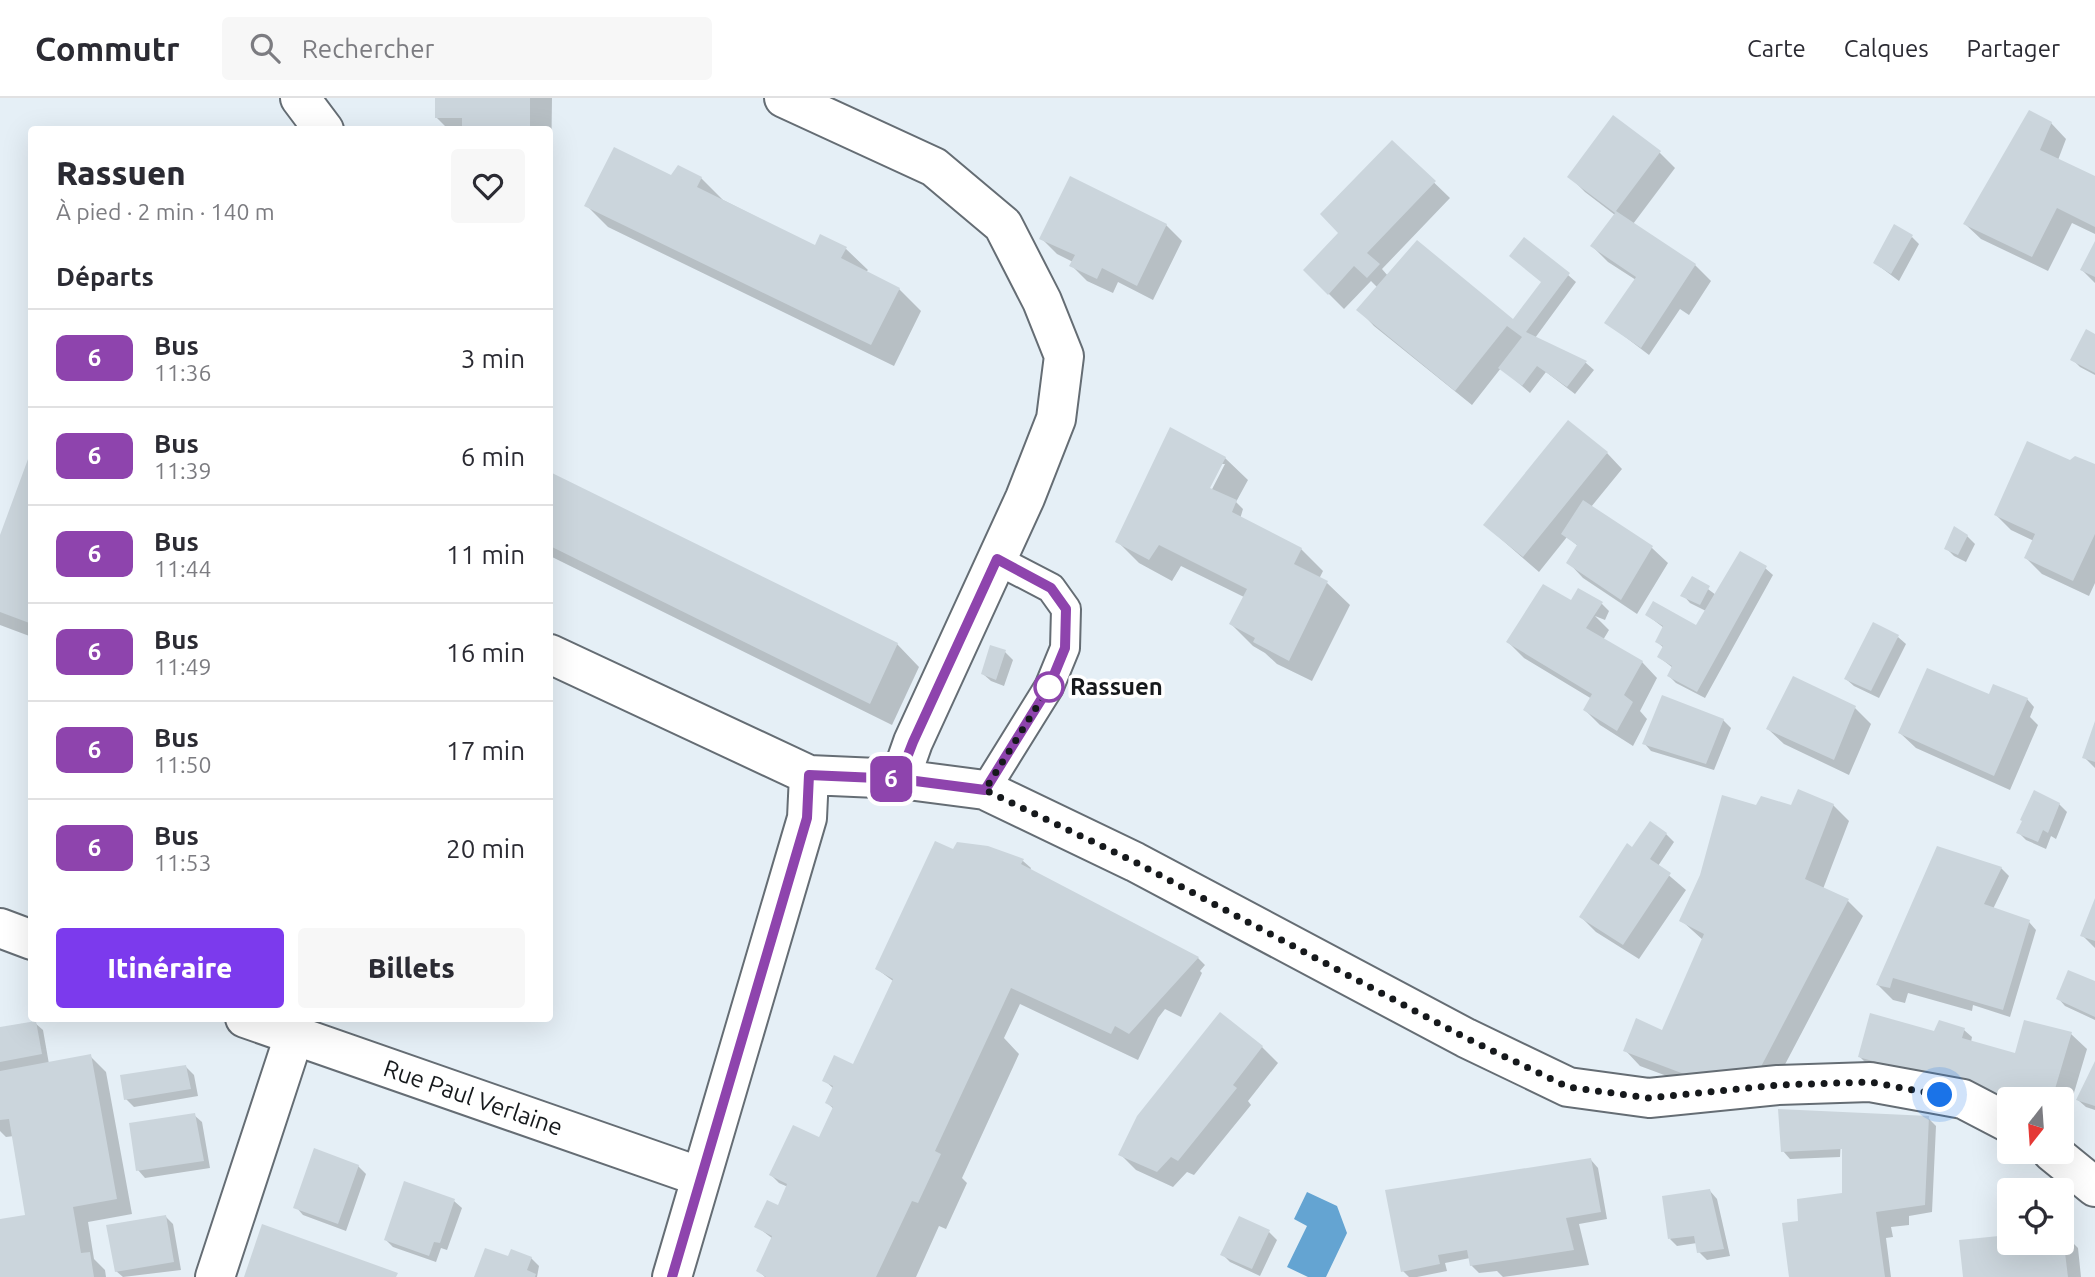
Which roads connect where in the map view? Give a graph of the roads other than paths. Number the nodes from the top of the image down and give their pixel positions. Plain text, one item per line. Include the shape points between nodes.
1 (300, 98) edge
2 (784, 98) edge
3 (321, 126) edge
4 (997, 559) junction
5 (553, 655) edge
6 (809, 775) junction
7 (900, 779) junction
8 (985, 790) junction
9 (0, 929) edge
10 (28, 939) edge
11 (256, 1022) edge
12 (295, 1036) junction
13 (1997, 1117) edge
14 (2067, 1164) edge
15 (701, 1177) junction
16 (2095, 1186) edge
17 (215, 1277) edge
18 (672, 1277) edge

1 - 3 street
2 - 4 street via 934,167 1003,225 1042,300 1064,356 1056,419
4 - 7 street
4 - 8 lane via 1051,588 1066,609 1065,648 1049,687
5 - 6 street
6 - 7 street
6 - 15 street via 807,818
7 - 8 street
8 - 13 street via 1135,862 1466,1038 1568,1087 1649,1098 1778,1085 1870,1082 1963,1099
9 - 10 street
11 - 12 street, Rue Paul Verlaine
12 - 15 street, Rue Paul Verlaine
12 - 17 street
14 - 16 street
15 - 18 street

